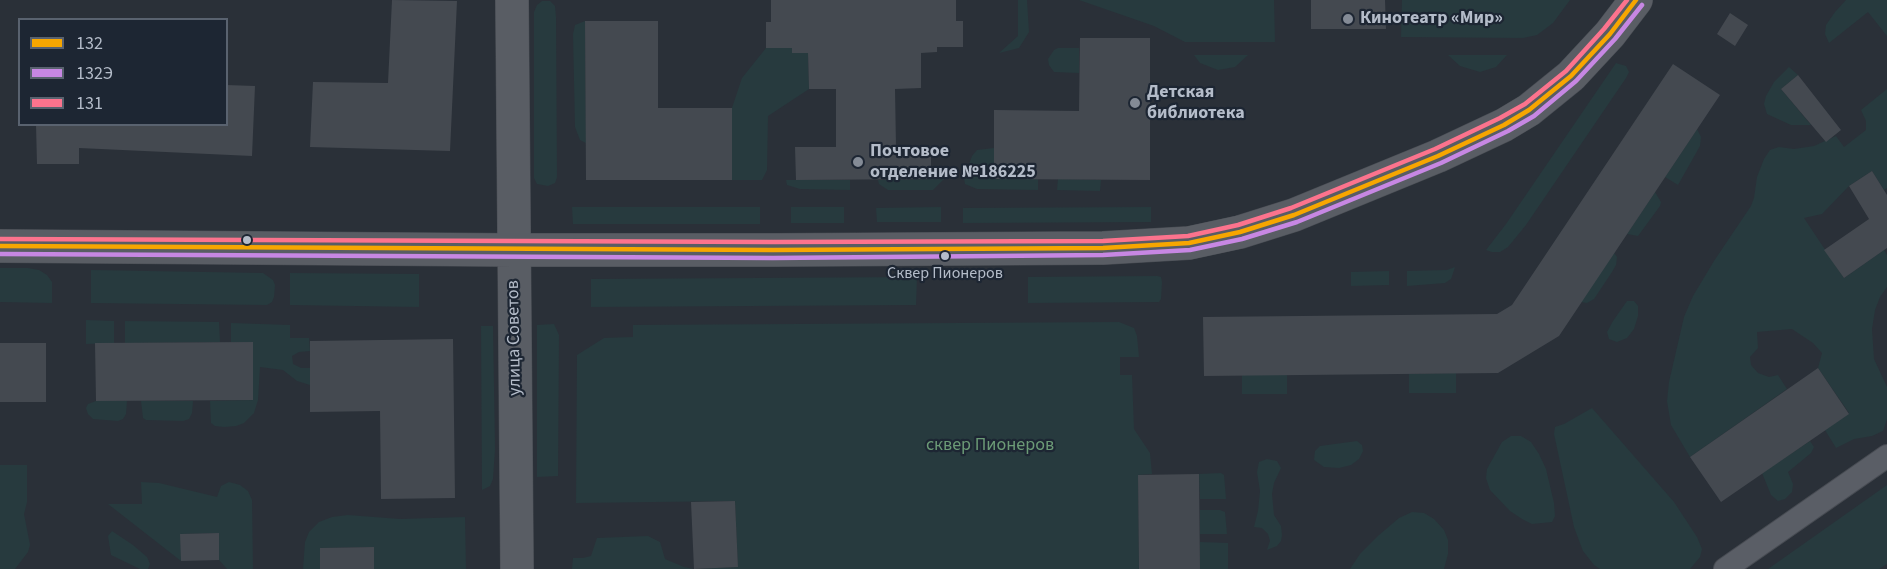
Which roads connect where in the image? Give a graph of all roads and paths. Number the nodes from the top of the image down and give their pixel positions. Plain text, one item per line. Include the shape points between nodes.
1 (512, 0) edge
2 (1636, 0) edge
3 (0, 246) edge
4 (514, 250) junction
5 (1887, 456) edge
6 (1729, 568) edge
7 (517, 569) edge

1 - 4 street, улица Советов
2 - 4 street via 1571,76 1504,125 1294,215 1214,238 1164,246 1103,248
3 - 4 street
4 - 7 street, улица Советов
5 - 6 street

